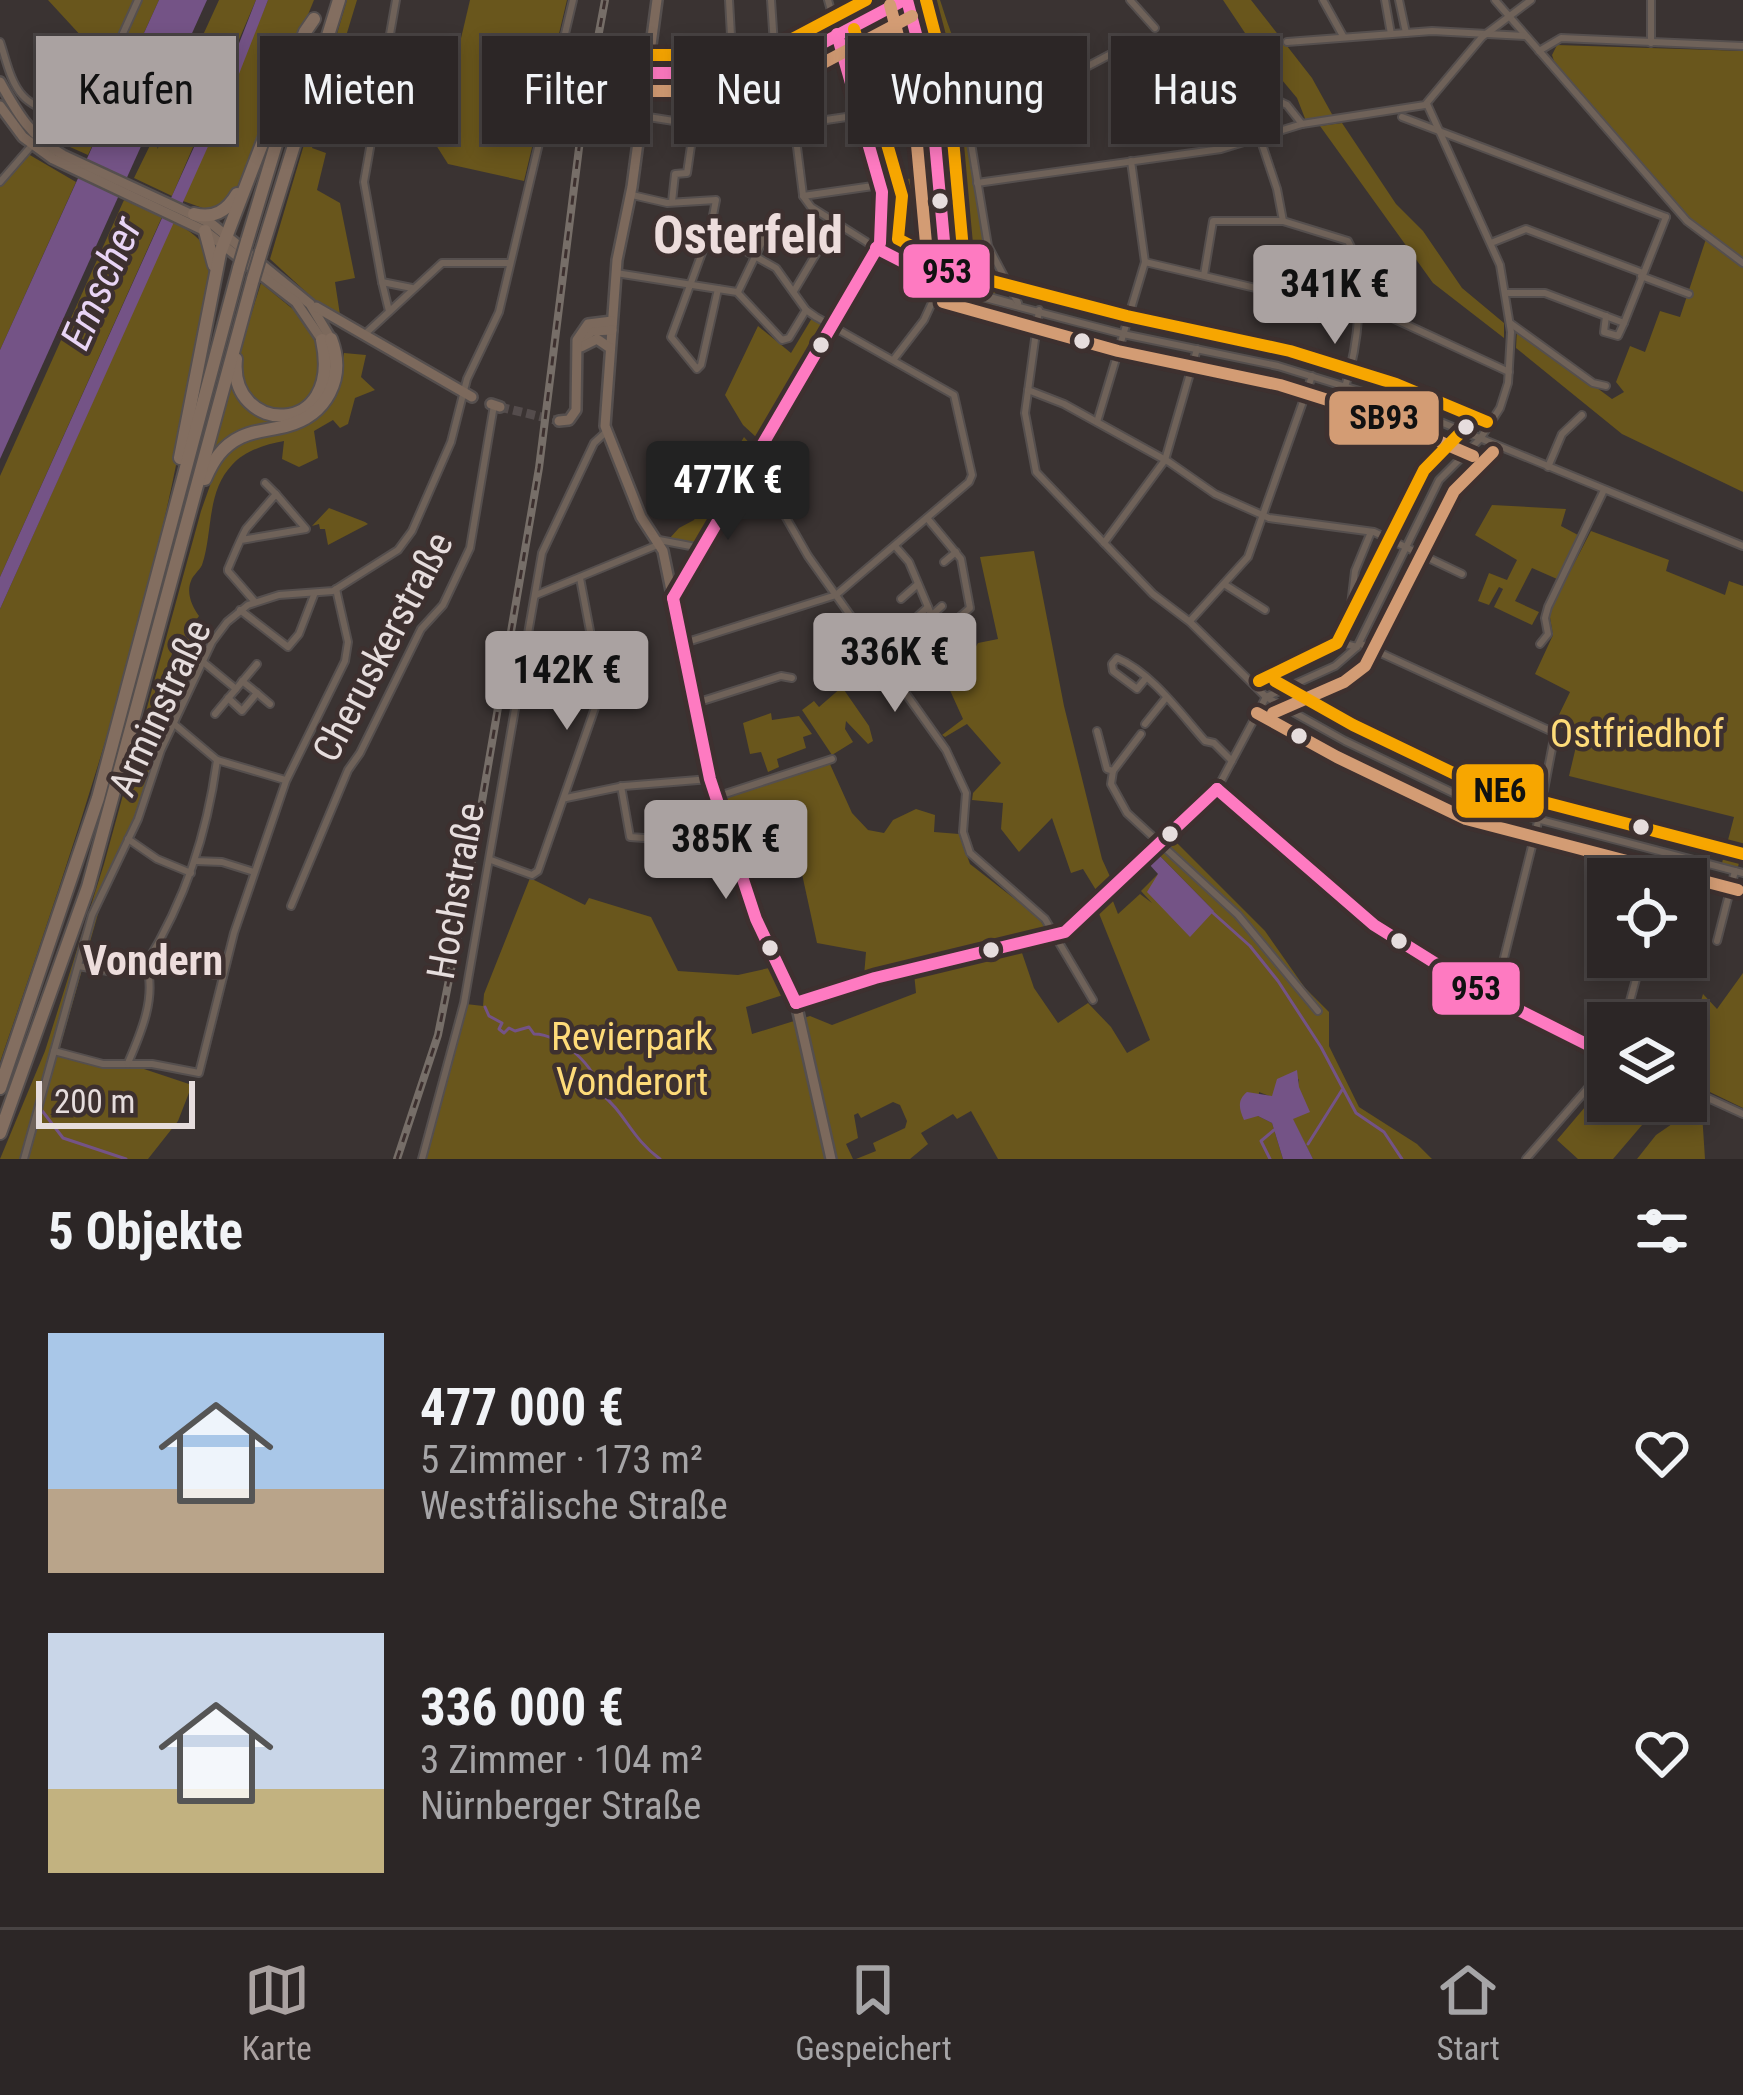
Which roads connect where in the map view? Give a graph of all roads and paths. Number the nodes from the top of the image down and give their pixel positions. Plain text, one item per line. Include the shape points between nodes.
1 (138, 0) edge
2 (321, 0) edge
3 (339, 0) edge
4 (396, 0) edge
5 (573, 0) edge
6 (657, 0) edge
7 (729, 0) edge
8 (771, 0) edge
9 (828, 0) edge
10 (905, 0) edge
11 (1130, 0) edge
12 (1323, 0) edge
13 (1385, 0) edge
14 (1399, 0) edge
15 (1495, 0) edge
16 (1531, 0) edge
17 (1652, 0) edge
18 (1508, 16) junction
19 (314, 19) junction
20 (1155, 28) dead end
21 (1406, 33) junction
22 (838, 34) junction
23 (1390, 34) junction
24 (1485, 34) junction
25 (122, 36) edge
26 (731, 36) edge
27 (774, 36) edge
28 (1343, 36) junction
29 (1525, 36) junction
30 (0, 42) edge
31 (824, 42) edge
32 (1287, 43) dead end
33 (1651, 43) junction
34 (1743, 46) edge
35 (1539, 51) junction
36 (650, 57) edge
37 (1087, 66) edge
38 (848, 71) edge
39 (0, 82) edge
40 (36, 104) edge
41 (1427, 104) junction
42 (0, 106) edge
43 (1402, 117) dead end
44 (1302, 124) junction
45 (1280, 131) edge
46 (1438, 131) junction
47 (36, 142) edge
48 (36, 142) edge
49 (36, 144) edge
50 (39, 144) edge
51 (638, 144) edge
52 (691, 144) edge
53 (796, 144) edge
54 (868, 144) edge
55 (971, 144) edge
56 (1237, 144) edge
57 (1262, 144) edge
58 (1131, 161) junction
59 (0, 182) edge
60 (244, 183) junction
61 (977, 183) junction
62 (880, 185) junction
63 (631, 194) junction
64 (803, 196) junction
65 (672, 202) junction
66 (1676, 210) junction
67 (190, 216) junction
68 (1666, 217) junction
69 (1283, 221) junction
70 (835, 222) junction
71 (205, 231) junction
72 (710, 231) junction
73 (767, 232) dead end
74 (224, 240) junction
75 (1491, 243) junction
76 (876, 248) junction
77 (757, 257) junction
78 (1144, 262) junction
79 (509, 263) junction
80 (1743, 263) edge
81 (616, 273) junction
82 (1642, 274) junction
83 (1204, 275) junction
84 (214, 281) junction
85 (382, 283) junction
86 (689, 285) junction
87 (948, 285) junction
88 (412, 288) junction
89 (718, 290) junction
90 (794, 291) junction
91 (738, 292) junction
92 (1505, 293) junction
93 (1689, 294) dead end
94 (310, 304) junction
95 (1014, 304) junction
96 (806, 310) junction
97 (1040, 310) junction
98 (389, 311) junction
99 (1358, 312) junction
100 (1606, 316) junction
101 (1510, 323) junction
102 (1624, 323) junction
103 (832, 324) junction
104 (612, 325) junction
105 (239, 326) junction
106 (1123, 334) junction
107 (364, 336) junction
108 (328, 338) junction
109 (610, 348) junction
110 (1197, 348) junction
111 (578, 352) junction
112 (894, 359) junction
113 (1509, 372) junction
114 (1312, 376) junction
115 (1606, 386) dead end
116 (1345, 387) junction
117 (1028, 390) junction
118 (469, 395) junction
119 (495, 405) dead end
120 (1582, 415) dead end
121 (560, 421) dead end
122 (1096, 422) junction
123 (606, 432) junction
124 (1480, 439) junction
125 (1165, 460) junction
126 (748, 464) junction
127 (1548, 467) junction
128 (265, 483) dead end
129 (1604, 490) junction
130 (276, 494) junction
131 (176, 500) junction
132 (191, 507) junction
133 (1265, 514) junction
134 (927, 518) junction
135 (317, 527) dead end
136 (306, 529) junction
137 (1371, 532) junction
138 (241, 540) junction
139 (660, 542) junction
140 (1104, 543) junction
141 (895, 546) junction
142 (1743, 546) edge
143 (1406, 547) junction
144 (701, 548) junction
145 (956, 552) junction
146 (944, 562) dead end
147 (1462, 574) dead end
148 (580, 578) junction
149 (918, 584) junction
150 (1224, 584) junction
151 (337, 589) junction
152 (314, 595) junction
153 (536, 595) junction
154 (836, 595) junction
155 (673, 598) junction
156 (901, 599) dead end
157 (255, 602) junction
158 (942, 606) dead end
159 (240, 610) junction
160 (1265, 610) dead end
161 (930, 611) junction
162 (918, 616) dead end
163 (1190, 622) junction
164 (940, 634) junction
165 (681, 644) junction
166 (1540, 644) dead end
167 (1359, 645) junction
168 (950, 659) dead end
169 (202, 661) junction
170 (256, 664) dead end
171 (792, 677) dead end
172 (1146, 678) junction
173 (242, 681) junction
174 (236, 689) junction
175 (257, 693) junction
176 (1266, 697) junction
177 (228, 698) junction
178 (1165, 699) junction
179 (270, 704) dead end
180 (692, 704) junction
181 (242, 711) junction
182 (215, 714) dead end
183 (252, 718) dead end
184 (173, 723) junction
185 (1145, 724) dead end
186 (1097, 731) dead end
187 (1141, 734) dead end
188 (832, 759) dead end
189 (217, 760) junction
190 (1232, 761) junction
191 (1113, 771) junction
192 (710, 779) junction
193 (286, 781) junction
194 (621, 787) junction
195 (1217, 789) junction
196 (716, 796) junction
197 (565, 799) junction
198 (1535, 821) junction
199 (728, 833) junction
200 (128, 839) junction
201 (1160, 843) junction
202 (1669, 855) junction
203 (1668, 858) edge
204 (489, 860) junction
205 (195, 861) junction
206 (254, 872) junction
207 (1739, 872) edge
208 (191, 874) junction
209 (291, 906) dead end
210 (1054, 934) junction
211 (1717, 941) dead end
212 (146, 964) junction
213 (78, 966) junction
214 (224, 976) junction
215 (1494, 998) junction
216 (1093, 1000) dead end
217 (796, 1003) junction
218 (1318, 1011) dead end
219 (1587, 1044) edge
220 (54, 1051) junction
221 (128, 1063) junction
222 (0, 1088) edge
223 (1587, 1089) edge
224 (1707, 1098) edge
225 (1743, 1114) edge
226 (0, 1133) edge
227 (24, 1159) edge
228 (422, 1159) edge
229 (831, 1159) edge
230 (1526, 1159) edge

1 - 25 street
2 - 19 highway
3 - 105 highway, bridge
4 - 85 street via 364,182
5 - 79 street, Arminstraße
6 - 36 main road
7 - 26 street
8 - 27 street
9 - 22 street
10 - 22 street
10 - 87 street via 931,87
11 - 20 street
12 - 28 street
13 - 23 street
14 - 21 street
15 - 18 street
16 - 18 street
17 - 33 street
18 - 24 street
18 - 29 street
19 - 60 highway
19 - 131 highway, bridge
21 - 23 street
21 - 24 street
22 - 31 street
22 - 38 street
23 - 28 street
24 - 29 street
24 - 41 street
28 - 32 street
29 - 35 street
30 - 40 street via 22,95
33 - 34 street
33 - 35 street via 1560,38
35 - 66 street
37 - 44 street via 1149,41 1286,105
39 - 47 main road
41 - 44 street
41 - 46 street
42 - 48 main road
43 - 46 street
44 - 45 street
46 - 68 street
46 - 75 street
49 - 59 street
50 - 67 main road
51 - 63 main road
52 - 65 street
53 - 64 street
54 - 62 street
55 - 61 street
56 - 58 street
57 - 69 street
58 - 61 street
58 - 78 street
60 - 67 highway via 223,211
60 - 74 highway
61 - 95 street via 990,250
62 - 64 street
62 - 76 street
63 - 65 street
63 - 81 main road
64 - 70 street
65 - 72 street via 716,200
66 - 68 street
66 - 80 street
67 - 71 main road
67 - 74 main road
68 - 82 street
69 - 83 street via 1213,221
69 - 99 street via 1352,246
70 - 76 street
70 - 90 street
71 - 74 main road
71 - 84 highway
72 - 77 street
72 - 86 street
73 - 77 street
74 - 84 highway
74 - 94 main road
74 - 108 main road
75 - 82 street via 1526,229
75 - 92 street
76 - 87 street
76 - 103 street
77 - 90 street
77 - 91 street
78 - 83 street
78 - 106 street
79 - 88 street via 447,261
79 - 118 street, Arminstraße via 496,320 467,379
81 - 86 street
81 - 104 main road
82 - 93 street
82 - 102 street
83 - 99 street
84 - 131 highway
85 - 88 street
85 - 98 street
86 - 89 street
86 - 89 street via 671,337 698,369
87 - 95 street
87 - 112 street
88 - 98 street
89 - 91 street
90 - 96 street
91 - 96 street via 781,340
92 - 100 street via 1545,293
92 - 101 street
94 - 107 main road
94 - 108 main road
95 - 97 street
96 - 103 street
97 - 106 street
97 - 117 street
98 - 107 street
99 - 113 street via 1380,311
99 - 116 street
100 - 102 street
100 - 102 street via 1604,332 1618,336
101 - 113 street
101 - 115 street
103 - 112 street
103 - 126 street
104 - 109 main road
104 - 111 main road via 585,326
105 - 108 highway via 238,388 272,414 296,412 320,394
105 - 132 highway
106 - 110 street
106 - 122 street
107 - 108 main road
107 - 108 main road
107 - 118 main road
108 - 132 highway via 337,371 324,403 296,423 230,443
109 - 111 main road via 597,339
109 - 123 main road
110 - 114 street
110 - 125 street
111 - 121 main road via 576,410
112 - 134 street via 956,397 972,475
113 - 124 street via 1501,408
114 - 116 street
114 - 133 street
116 - 124 street
117 - 122 street
117 - 140 street via 1024,425 1033,468
118 - 151 street, Arminstraße via 406,541
119 - 209 street, Cheruskerstraße via 470,548 339,787
120 - 127 street via 1562,434
122 - 125 street
123 - 139 main road via 641,517
123 - 153 street, Hochstraße via 544,547
124 - 127 street
124 - 143 street via 1443,475
125 - 133 street via 1215,494
125 - 140 street
126 - 144 street
126 - 154 street
127 - 129 street
128 - 130 street
129 - 142 street
129 - 166 street via 1548,607
130 - 136 street
130 - 138 street
131 - 222 highway via 98,798
132 - 226 highway via 88,887
133 - 137 street
133 - 150 street via 1248,557
134 - 141 street
134 - 145 street
135 - 136 street
136 - 138 street
137 - 143 street
137 - 167 street via 1337,642
138 - 157 street via 228,571
139 - 144 street
139 - 148 street
139 - 155 main road
140 - 163 street
141 - 149 street
141 - 154 street
143 - 147 street
143 - 167 street
144 - 155 street
145 - 146 street
145 - 164 street via 970,608
148 - 153 street
148 - 197 street via 598,694
149 - 156 street
149 - 161 street
150 - 160 street
150 - 163 street
151 - 152 street, Arminstraße
151 - 193 street via 346,661
152 - 157 street, Arminstraße
152 - 159 street via 288,647
153 - 204 street, Hochstraße
154 - 165 street
154 - 210 street via 946,750 966,793 970,853
155 - 165 main road
157 - 159 street, Arminstraße
158 - 161 street
159 - 169 street, Arminstraße
161 - 162 street
161 - 164 street
163 - 176 street
164 - 168 street
165 - 180 main road
167 - 176 street via 1335,667
167 - 198 street via 1554,730
169 - 174 street
169 - 184 street, Arminstraße
170 - 173 street
171 - 180 street
172 - 172 street via 1121,658 1112,664 1137,689
172 - 178 street
173 - 174 street
173 - 175 street
174 - 177 street
175 - 179 street
175 - 181 street
176 - 190 street
176 - 198 street via 1458,796
177 - 181 street
177 - 182 street
178 - 185 street
178 - 190 street
180 - 192 main road
181 - 183 street
184 - 189 street
184 - 200 street, Arminstraße
186 - 191 street
187 - 191 street
188 - 196 street
189 - 193 street
189 - 205 street
190 - 195 street
191 - 201 street via 1123,808
192 - 194 street
192 - 196 main road
193 - 206 street
194 - 197 street
194 - 199 street via 630,837
195 - 201 street
195 - 215 street via 1374,925
196 - 199 main road
197 - 204 street via 537,873
198 - 202 street
198 - 215 street
199 - 217 main road
200 - 208 street
200 - 213 street, Arminstraße
201 - 210 street via 1074,926
201 - 218 street via 1263,940
202 - 203 street
202 - 207 street
204 - 228 street, Hochstraße via 459,1024
205 - 206 street
205 - 208 street
206 - 214 street
207 - 211 street
208 - 212 street
210 - 216 street
210 - 217 street
212 - 213 street via 114,972
212 - 214 street
212 - 221 street via 147,1005
213 - 220 street, Arminstraße
214 - 221 street via 199,1073
215 - 219 street
217 - 229 main road
220 - 221 street
220 - 227 street, Arminstraße
223 - 230 street
224 - 225 street

